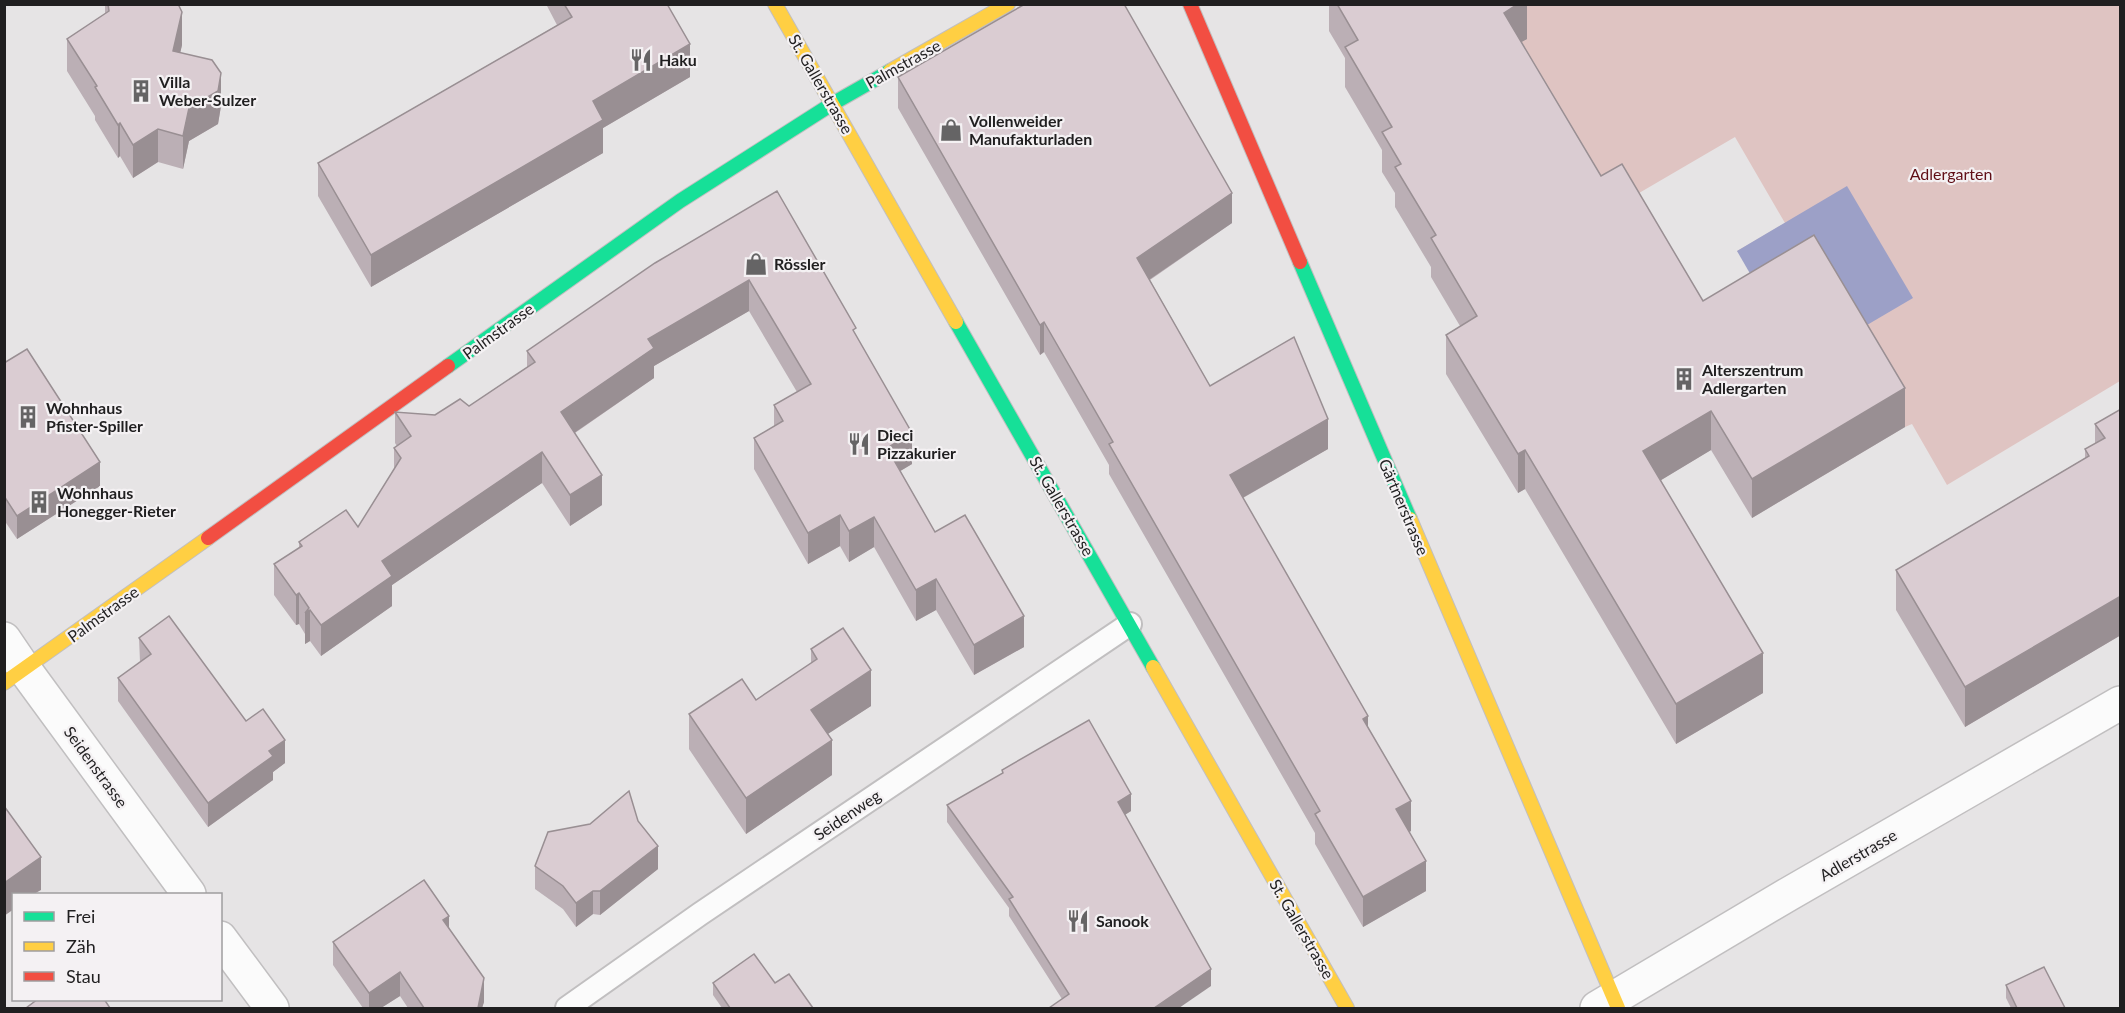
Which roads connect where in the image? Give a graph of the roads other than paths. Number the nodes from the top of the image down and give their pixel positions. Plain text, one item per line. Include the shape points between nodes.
1 (775, 4) edge
2 (1008, 4) edge
3 (1190, 4) edge
4 (832, 104) junction
5 (1130, 624) junction
6 (4, 639) edge
7 (15, 677) edge
8 (2121, 703) edge
9 (188, 893) edge
10 (222, 941) edge
11 (1609, 1005) edge
12 (272, 1008) edge
13 (567, 1008) edge
14 (1347, 1008) edge

1 - 4 street, St. Gallerstrasse
2 - 4 street, Palmstrasse
3 - 11 street, Gärtnerstrasse
4 - 5 street, St. Gallerstrasse
4 - 7 street, Palmstrasse via 658,216
5 - 13 lane, Seidenweg
5 - 14 street, St. Gallerstrasse
6 - 7 street, Seidenstrasse
7 - 9 street, Seidenstrasse
8 - 11 street, Adlerstrasse via 1787,895
10 - 12 street

